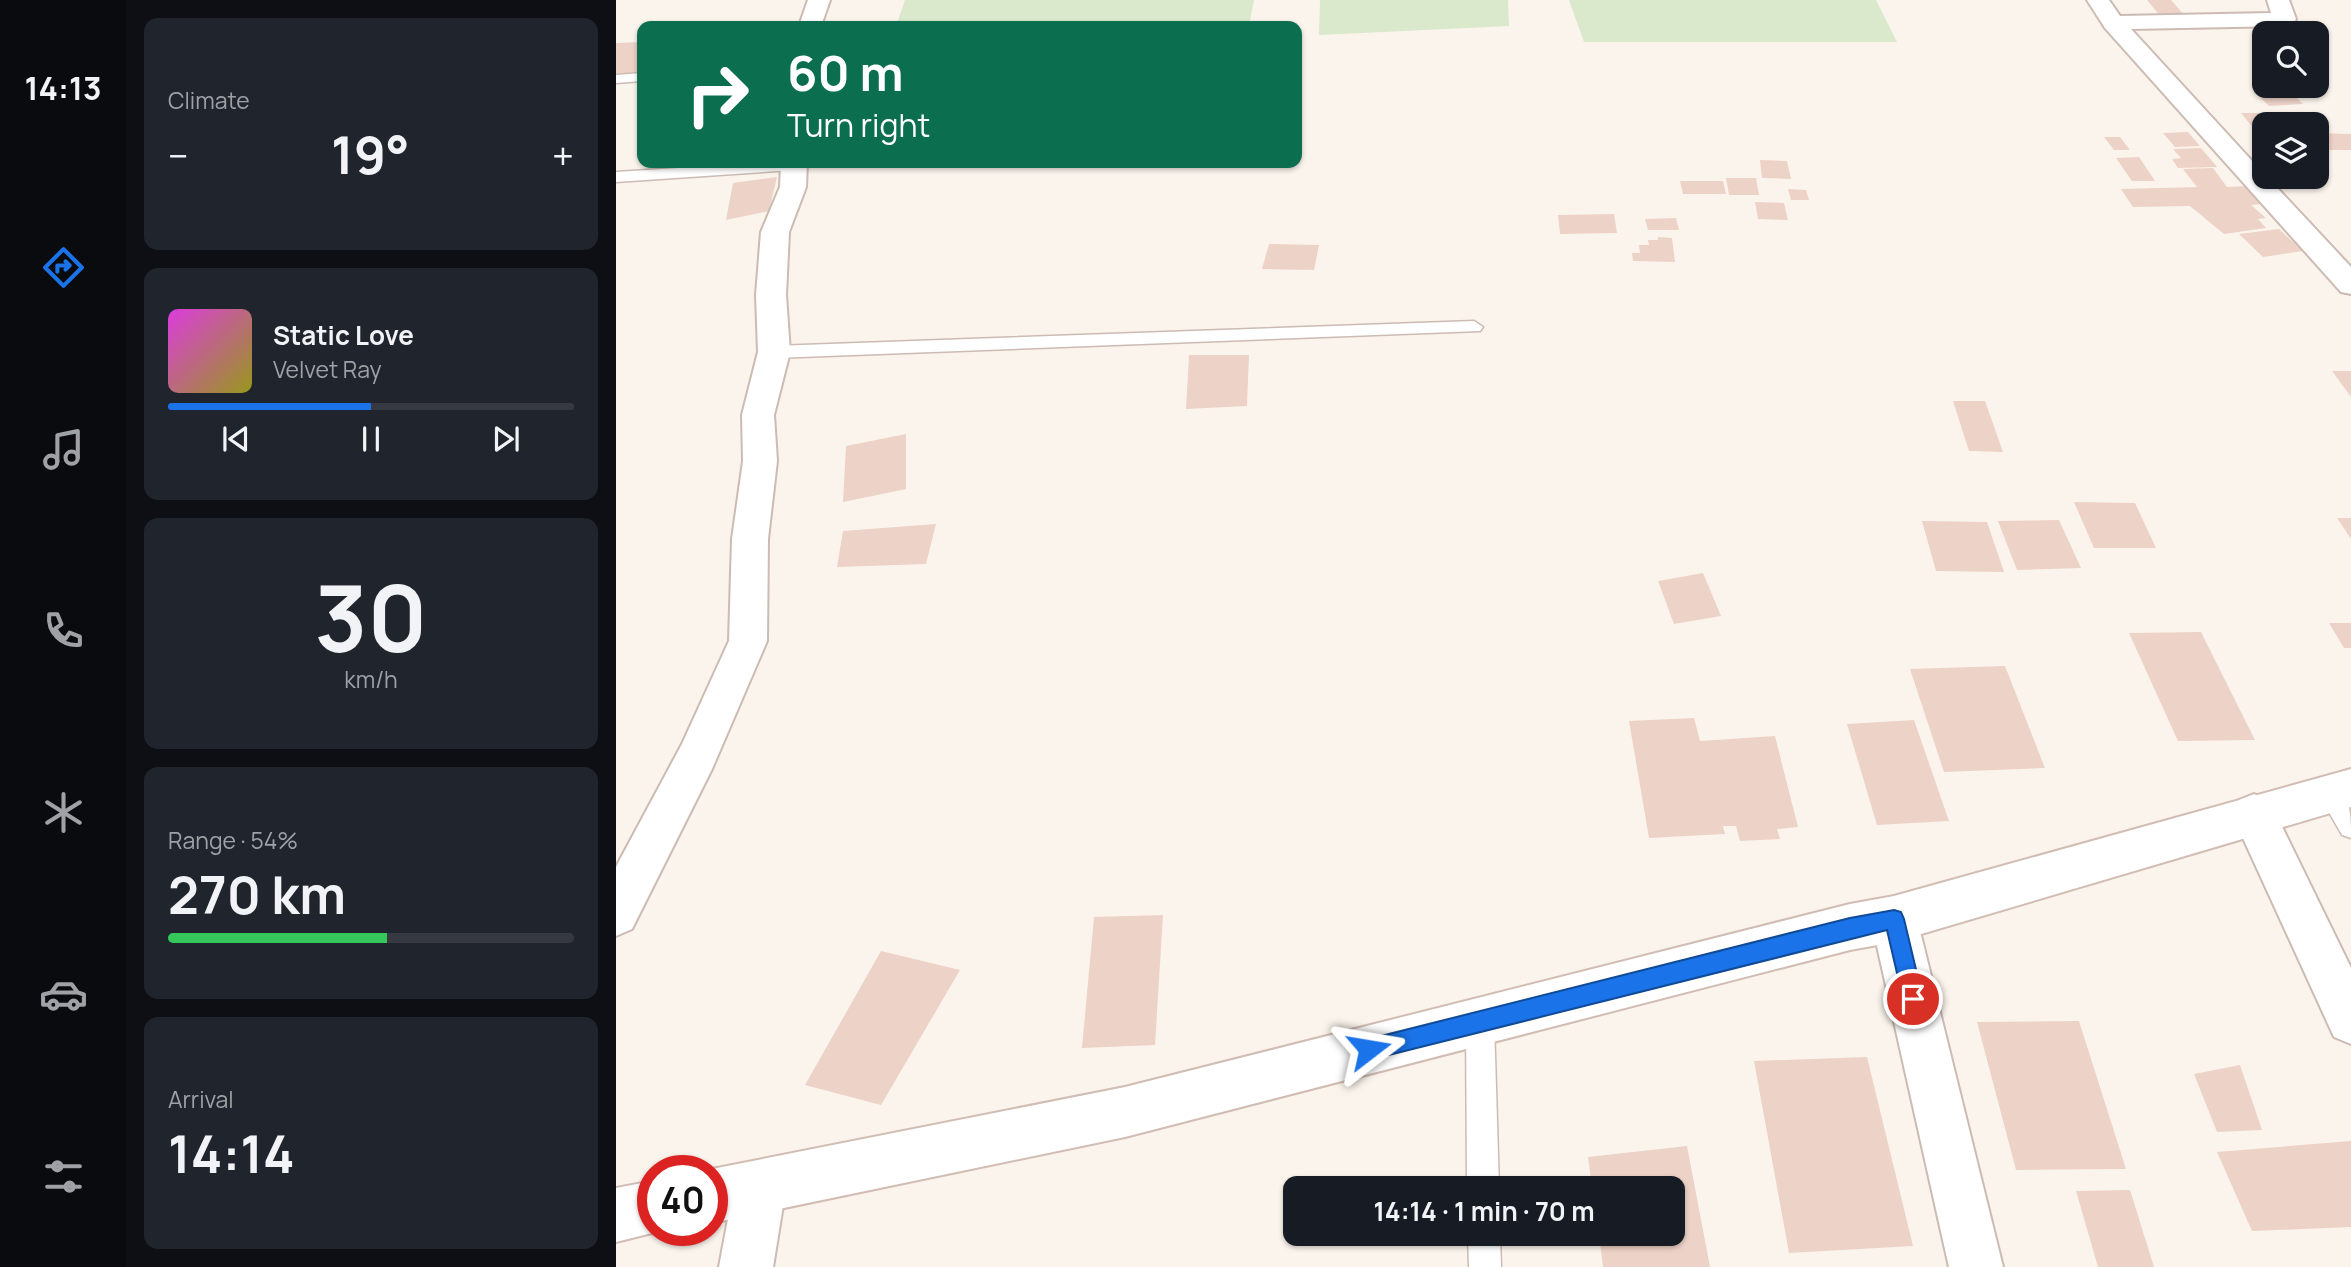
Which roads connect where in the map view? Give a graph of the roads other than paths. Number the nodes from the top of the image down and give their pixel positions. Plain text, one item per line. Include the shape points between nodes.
1 (819, 0) edge
2 (2098, 0) edge
3 (2278, 0) edge
4 (812, 21) edge
5 (2113, 23) junction
6 (637, 77) edge
7 (616, 79) edge
8 (739, 168) edge
9 (793, 168) edge
10 (616, 177) edge
11 (2351, 285) edge
12 (1474, 327) dead end
13 (774, 352) junction
14 (2344, 802) edge
15 (2254, 814) junction
16 (616, 913) edge
17 (1894, 919) junction
18 (2351, 1020) edge
19 (1480, 1021) junction
20 (1483, 1176) edge
21 (736, 1191) edge
22 (637, 1211) edge
23 (616, 1215) edge
24 (1484, 1246) edge
25 (747, 1267) edge
26 (1485, 1267) edge
27 (1976, 1267) edge

1 - 4 street
2 - 5 street
3 - 5 street via 2286,19
5 - 11 street
6 - 7 lane
8 - 10 lane
9 - 13 street via 793,187 775,232
12 - 13 lane
13 - 16 street via 758,415 760,461 750,538 748,641 697,756
14 - 15 street
15 - 17 street
15 - 18 street
17 - 19 street
17 - 27 street
19 - 20 lane
19 - 21 street via 1125,1112
21 - 25 street
22 - 23 street
24 - 26 lane

